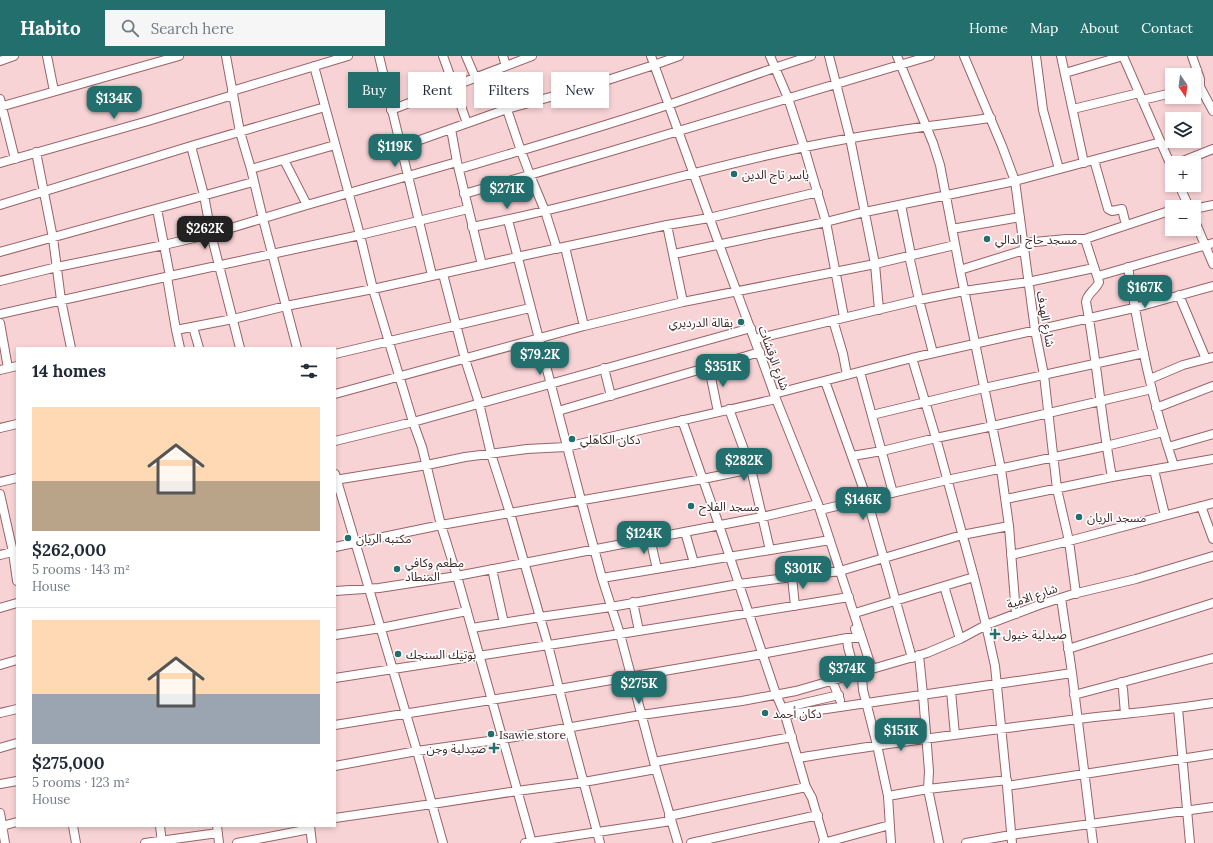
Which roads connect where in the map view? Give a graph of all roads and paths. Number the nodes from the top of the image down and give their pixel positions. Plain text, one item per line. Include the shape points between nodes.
1 (14, 56) edge
2 (47, 56) edge
3 (179, 56) edge
4 (226, 56) edge
5 (348, 56) edge
6 (379, 56) edge
7 (443, 56) edge
8 (466, 56) edge
9 (503, 56) edge
10 (532, 56) edge
11 (651, 56) edge
12 (679, 56) edge
13 (770, 56) edge
14 (812, 56) edge
15 (828, 56) edge
16 (897, 56) edge
17 (930, 56) edge
18 (964, 56) edge
19 (1036, 56) edge
20 (1061, 56) edge
21 (1123, 56) edge
22 (1192, 56) edge
23 (0, 61) edge
24 (654, 65) junction
25 (900, 65) junction
26 (314, 66) junction
27 (506, 66) junction
28 (775, 67) junction
29 (1196, 68) edge
30 (494, 70) junction
31 (449, 72) edge
32 (489, 72) edge
33 (1065, 73) junction
34 (474, 75) edge
35 (837, 84) junction
36 (54, 91) junction
37 (233, 93) junction
38 (1165, 94) edge
39 (1209, 95) edge
40 (1141, 96) junction
41 (788, 98) junction
42 (408, 103) edge
43 (1, 104) edge
44 (669, 105) junction
45 (325, 107) junction
46 (462, 108) edge
47 (1073, 109) junction
48 (391, 110) junction
49 (507, 110) junction
50 (1213, 111) edge
51 (991, 118) junction
52 (467, 123) junction
53 (926, 126) junction
54 (451, 129) junction
55 (678, 131) junction
56 (240, 132) junction
57 (850, 138) junction
58 (1161, 142) junction
59 (336, 145) junction
60 (191, 146) junction
61 (400, 147) junction
62 (804, 147) junction
63 (1213, 149) edge
64 (521, 151) junction
65 (36, 152) junction
66 (1168, 156) edge
67 (1196, 156) edge
68 (15, 159) junction
69 (284, 160) junction
70 (1094, 160) junction
71 (1084, 162) junction
72 (0, 163) edge
73 (458, 165) junction
74 (251, 169) junction
75 (1059, 169) junction
76 (693, 173) junction
77 (530, 175) junction
78 (408, 176) junction
79 (1015, 181) junction
80 (253, 182) junction
81 (43, 191) junction
82 (818, 192) junction
83 (348, 193) junction
84 (464, 194) junction
85 (204, 195) junction
86 (946, 196) junction
87 (0, 205) edge
88 (307, 205) junction
89 (901, 205) junction
90 (1213, 205) edge
91 (1201, 206) edge
92 (157, 209) junction
93 (468, 209) junction
94 (545, 211) junction
95 (865, 212) junction
96 (1165, 212) edge
97 (1020, 217) junction
98 (709, 218) junction
99 (263, 219) junction
100 (508, 220) junction
101 (418, 221) junction
102 (826, 222) junction
103 (668, 225) junction
104 (1126, 225) junction
105 (472, 227) junction
106 (952, 229) junction
107 (1201, 231) edge
108 (211, 234) junction
109 (360, 235) junction
110 (53, 238) junction
111 (1085, 239) junction
112 (719, 244) junction
113 (1209, 244) edge
114 (164, 245) junction
115 (955, 245) junction
116 (1024, 246) junction
117 (561, 248) junction
118 (0, 252) edge
119 (272, 254) junction
120 (674, 254) junction
121 (911, 255) junction
122 (517, 257) junction
123 (875, 264) junction
124 (1213, 264) edge
125 (220, 265) junction
126 (482, 265) junction
127 (57, 267) junction
128 (1128, 267) junction
129 (1094, 268) junction
130 (960, 270) junction
131 (836, 271) junction
132 (443, 274) junction
133 (169, 276) junction
134 (432, 276) junction
135 (1098, 276) junction
136 (0, 281) edge
137 (1028, 282) junction
138 (1213, 286) edge
139 (373, 289) junction
140 (737, 292) junction
141 (964, 292) junction
142 (1179, 295) junction
143 (61, 300) junction
144 (919, 300) junction
145 (683, 302) junction
146 (286, 306) junction
147 (530, 308) junction
148 (1134, 308) junction
149 (879, 310) junction
150 (0, 314) edge
151 (844, 317) junction
152 (1089, 318) junction
153 (233, 319) junction
154 (833, 320) junction
155 (0, 323) edge
156 (456, 326) junction
157 (584, 326) junction
158 (193, 327) junction
159 (751, 328) junction
160 (176, 330) junction
161 (1035, 330) junction
162 (1, 339) edge
163 (539, 339) junction
164 (755, 339) junction
165 (388, 341) junction
166 (975, 344) junction
167 (71, 347) edge
168 (180, 347) edge
169 (199, 347) edge
170 (240, 347) edge
171 (297, 347) edge
172 (760, 352) junction
173 (933, 353) junction
174 (1144, 353) junction
175 (336, 354) edge
176 (912, 358) junction
177 (1209, 358) edge
178 (465, 359) junction
179 (1096, 364) junction
180 (16, 366) edge
181 (604, 368) junction
182 (709, 368) junction
183 (4, 369) edge
184 (860, 372) junction
185 (847, 375) junction
186 (1044, 375) junction
187 (400, 377) junction
188 (1150, 379) junction
189 (825, 381) junction
190 (551, 383) junction
191 (1213, 386) edge
192 (984, 388) junction
193 (1152, 389) junction
194 (336, 394) edge
195 (611, 396) junction
196 (775, 397) junction
197 (1100, 402) junction
198 (479, 403) junction
199 (925, 403) junction
200 (1156, 408) junction
201 (729, 409) junction
202 (558, 411) junction
203 (718, 412) junction
204 (1049, 413) junction
205 (872, 415) junction
206 (682, 420) junction
207 (413, 422) junction
208 (16, 424) edge
209 (993, 426) junction
210 (0, 428) edge
211 (1163, 432) junction
212 (1213, 434) edge
213 (936, 438) junction
214 (336, 441) edge
215 (1106, 446) junction
216 (1168, 447) junction
217 (566, 448) junction
218 (882, 451) junction
219 (491, 454) junction
220 (852, 456) junction
221 (1053, 457) junction
222 (1213, 459) edge
223 (427, 464) junction
224 (1174, 466) junction
225 (751, 469) junction
226 (1001, 469) junction
227 (1154, 470) junction
228 (1112, 477) junction
229 (16, 478) edge
230 (336, 478) edge
231 (702, 479) junction
232 (947, 480) junction
233 (0, 482) edge
234 (1057, 488) junction
235 (893, 493) junction
236 (0, 494) edge
237 (867, 499) junction
238 (1006, 499) junction
239 (581, 500) junction
240 (1213, 503) edge
241 (1201, 506) junction
242 (819, 507) junction
243 (2, 512) edge
244 (510, 513) junction
245 (1165, 515) junction
246 (762, 517) junction
247 (441, 525) junction
248 (720, 525) junction
249 (1009, 526) junction
250 (685, 532) junction
251 (962, 535) junction
252 (650, 538) junction
253 (1213, 539) edge
254 (830, 540) junction
255 (1069, 541) junction
256 (355, 543) junction
257 (336, 547) edge
258 (595, 549) junction
259 (770, 550) junction
260 (15, 551) edge
261 (0, 555) edge
262 (1011, 555) junction
263 (1213, 556) edge
264 (730, 557) junction
265 (884, 558) junction
266 (524, 563) junction
267 (694, 563) junction
268 (16, 566) edge
269 (492, 569) junction
270 (657, 569) junction
271 (840, 571) junction
272 (458, 576) junction
273 (792, 577) junction
274 (974, 577) junction
275 (602, 578) junction
276 (739, 584) junction
277 (944, 586) junction
278 (369, 588) junction
279 (336, 591) edge
280 (1076, 594) junction
281 (847, 597) junction
282 (1061, 598) junction
283 (896, 601) junction
284 (633, 602) junction
285 (1213, 603) edge
286 (16, 604) edge
287 (795, 606) junction
288 (611, 607) junction
289 (0, 608) edge
290 (467, 610) junction
291 (749, 613) junction
292 (855, 613) junction
293 (1016, 614) junction
294 (540, 617) junction
295 (504, 623) junction
296 (986, 625) junction
297 (380, 628) junction
298 (472, 628) junction
299 (638, 631) junction
300 (620, 634) junction
301 (336, 635) edge
302 (847, 638) junction
303 (960, 639) junction
304 (548, 645) junction
305 (1068, 649) junction
306 (763, 653) junction
307 (480, 656) junction
308 (915, 656) junction
309 (1213, 658) edge
310 (16, 660) edge
311 (0, 665) edge
312 (872, 669) junction
313 (393, 670) junction
314 (859, 672) junction
315 (1072, 673) junction
316 (631, 676) junction
317 (336, 678) edge
318 (832, 680) junction
319 (1121, 682) junction
320 (997, 684) junction
321 (559, 689) junction
322 (796, 691) junction
323 (951, 691) junction
324 (776, 694) junction
325 (839, 695) junction
326 (923, 695) junction
327 (1074, 695) junction
328 (492, 700) junction
329 (801, 703) junction
330 (867, 703) junction
331 (1213, 703) edge
332 (841, 706) junction
333 (16, 708) edge
334 (1178, 708) junction
335 (784, 711) junction
336 (0, 713) edge
337 (406, 713) junction
338 (1126, 714) junction
339 (641, 715) junction
340 (1078, 719) junction
341 (336, 725) edge
342 (569, 728) junction
343 (1001, 729) junction
344 (955, 735) junction
345 (792, 738) junction
346 (503, 739) junction
347 (926, 739) junction
348 (16, 743) edge
349 (877, 745) junction
350 (0, 748) edge
351 (417, 751) junction
352 (1213, 754) edge
353 (798, 758) junction
354 (1182, 758) junction
355 (336, 766) edge
356 (655, 766) junction
357 (1084, 773) junction
358 (16, 781) edge
359 (584, 782) junction
360 (1007, 783) junction
361 (0, 784) edge
362 (806, 787) junction
363 (928, 789) junction
364 (517, 791) junction
365 (888, 796) junction
366 (432, 804) junction
367 (1213, 807) edge
368 (1187, 811) junction
369 (818, 815) junction
370 (336, 818) edge
371 (670, 818) junction
372 (1, 819) edge
373 (16, 822) edge
374 (1091, 824) junction
375 (890, 825) junction
376 (73, 827) edge
377 (160, 827) edge
378 (310, 828) edge
379 (218, 829) edge
380 (598, 833) junction
381 (1012, 839) edge
382 (162, 842) edge
383 (5, 843) edge
384 (76, 843) edge
385 (145, 843) edge
386 (219, 843) edge
387 (238, 843) edge
388 (312, 843) edge
389 (443, 843) edge
390 (529, 843) edge
391 (600, 843) edge
392 (678, 843) edge
393 (691, 843) edge
394 (824, 843) edge
395 (891, 843) edge
396 (939, 843) edge
397 (966, 843) edge
398 (1093, 843) edge
399 (1190, 843) edge

1 - 23 street
2 - 36 street
3 - 36 street
4 - 37 street
5 - 26 street
6 - 48 street
7 - 31 street
8 - 34 street
9 - 27 street
10 - 27 street
11 - 24 street, شارع الرقشات
12 - 24 street
13 - 28 street
14 - 28 street
15 - 35 street
16 - 25 street
17 - 25 street
18 - 51 street, شارع الهدف
19 - 75 street via 1044,110
20 - 33 street
21 - 33 street
21 - 40 street
22 - 29 street
24 - 44 street, شارع الرقشات
24 - 49 street
25 - 35 street
25 - 53 street
26 - 37 street
26 - 45 street
27 - 30 street
28 - 41 street
28 - 44 street
30 - 32 street
30 - 49 street
33 - 47 street
35 - 41 street
35 - 57 street
36 - 43 street
37 - 56 street
37 - 65 street via 141,123
38 - 40 street
39 - 50 street
40 - 47 street
40 - 58 street
41 - 55 street
41 - 62 street
42 - 48 street
43 - 68 street
44 - 55 street, شارع الرقشات
44 - 64 street
45 - 56 street
45 - 59 street
46 - 52 street
47 - 71 street
48 - 61 street
49 - 52 street
49 - 64 street
51 - 53 street
51 - 79 street, شارع الهدف
52 - 54 street
53 - 57 street
53 - 86 street via 940,165
54 - 61 street
54 - 73 street
55 - 76 street, شارع الرقشات
55 - 77 street
56 - 60 street
56 - 74 street
57 - 62 street
57 - 95 street
58 - 66 street
58 - 70 street
59 - 69 street
59 - 83 street
60 - 81 street
60 - 85 street
61 - 78 street
62 - 76 street
62 - 82 street
63 - 67 street
64 - 73 street
64 - 77 street
65 - 68 street
65 - 81 street
68 - 72 street
69 - 74 street
69 - 88 street
70 - 71 street
70 - 104 street via 1108,209 1122,209
71 - 75 street
73 - 78 street
73 - 84 street
74 - 80 street
75 - 79 street
76 - 94 street
76 - 98 street, شارع الرقشات
77 - 84 street
77 - 94 street
78 - 83 street
78 - 101 street
79 - 86 street
79 - 97 street, شارع الهدف
80 - 85 street
80 - 99 street
81 - 87 street
81 - 110 street
82 - 98 street
82 - 102 street
83 - 88 street
83 - 109 street
84 - 93 street
85 - 92 street
85 - 108 street
86 - 89 street
86 - 106 street
88 - 99 street
89 - 95 street
89 - 121 street
90 - 91 street
92 - 110 street
92 - 114 street
93 - 101 street
93 - 105 street
94 - 100 street
94 - 117 street
95 - 102 street
95 - 123 street
96 - 104 street
97 - 106 street
97 - 116 street, شارع الهدف
98 - 103 street
98 - 112 street, شارع الرقشات
99 - 108 street
99 - 119 street
100 - 105 street
100 - 122 street
101 - 109 street
101 - 134 street
102 - 112 street
102 - 131 street
103 - 117 street
103 - 120 street
104 - 111 street
105 - 126 street
106 - 115 street
107 - 113 street
108 - 114 street
108 - 125 street
109 - 119 street
109 - 139 street
110 - 118 street
110 - 127 street
111 - 116 street via 1066,239
111 - 129 street
112 - 120 street
112 - 140 street, شارع الرقشات
113 - 124 street
113 - 128 street
114 - 127 street
114 - 133 street
115 - 121 street
115 - 130 street
116 - 130 street
116 - 137 street, شارع الهدف
117 - 122 street
117 - 157 street
119 - 125 street
119 - 146 street
120 - 145 street
121 - 123 street
121 - 144 street
122 - 126 street
122 - 147 street
123 - 131 street
123 - 149 street
125 - 133 street
125 - 153 street
126 - 132 street
127 - 136 street
127 - 143 street
128 - 135 street
128 - 148 street
129 - 135 street
129 - 137 street
130 - 141 street
131 - 140 street
131 - 151 street
132 - 134 street
132 - 156 street
133 - 143 street
133 - 160 street
134 - 139 street
135 - 152 street via 1098,285 1085,300
137 - 141 street
137 - 161 street, شارع الهدف
138 - 142 street
139 - 146 street
139 - 165 street
140 - 145 street
140 - 159 street, شارع الرقشات
141 - 144 street
141 - 166 street
142 - 148 street
142 - 177 street
143 - 150 street
143 - 167 street
144 - 149 street
144 - 173 street
145 - 157 street
146 - 153 street
146 - 171 street
147 - 156 street
147 - 163 street
148 - 152 street
148 - 174 street
149 - 151 street
151 - 154 street
152 - 161 street
152 - 179 street
153 - 158 street
153 - 170 street
154 - 164 street
154 - 185 street
155 - 162 street
156 - 165 street
156 - 178 street
157 - 163 street
158 - 160 street
158 - 169 street
159 - 164 street, شارع الرقشات
159 - 181 street
160 - 168 street
161 - 166 street
161 - 186 street, شارع الهدف
162 - 183 street
163 - 178 street
163 - 190 street
164 - 172 street, شارع الرقشات
165 - 175 street
165 - 187 street
166 - 173 street
166 - 192 street
172 - 182 street
172 - 196 street, شارع الرقشات
173 - 176 street
174 - 179 street
174 - 188 street
176 - 184 street
176 - 199 street
177 - 188 street via 1183,365
178 - 187 street
178 - 198 street
179 - 186 street
179 - 197 street
180 - 183 street
181 - 190 street
181 - 195 street
182 - 195 street
182 - 203 street
184 - 185 street
184 - 205 street
185 - 189 street
186 - 192 street
186 - 204 street, شارع الهدف
187 - 194 street
187 - 207 street
188 - 193 street
189 - 196 street
189 - 220 street
190 - 198 street
190 - 202 street
191 - 200 street
192 - 199 street
192 - 209 street
193 - 197 street
193 - 200 street
195 - 202 street
196 - 201 street
196 - 242 street, شارع الرقشات
197 - 204 street
197 - 215 street
198 - 207 street
198 - 219 street
199 - 205 street
199 - 213 street
200 - 211 street
201 - 203 street
201 - 225 street
202 - 217 street
203 - 206 street
204 - 209 street
204 - 221 street, شارع الهدف
205 - 218 street
206 - 217 street
206 - 231 street
207 - 214 street
207 - 223 street
208 - 210 street
209 - 213 street
209 - 226 street
211 - 215 street
211 - 216 street
212 - 216 street
213 - 218 street
213 - 232 street
215 - 221 street
215 - 228 street
216 - 224 street
217 - 219 street via 527,449
217 - 239 street
218 - 220 street
218 - 235 street
219 - 223 street via 465,456
219 - 244 street
220 - 237 street
221 - 226 street
221 - 234 street, شارع الهدف
222 - 224 street
223 - 230 street
223 - 247 street
224 - 227 street
225 - 231 street
225 - 246 street
226 - 232 street
226 - 238 street
227 - 228 street
227 - 245 street
228 - 234 street
229 - 233 street
230 - 256 street
231 - 239 street
231 - 248 street
232 - 235 street
232 - 251 street
234 - 238 street
234 - 255 street, شارع الهدف
235 - 237 street
236 - 243 street
237 - 242 street
237 - 265 street
238 - 249 street
239 - 244 street
239 - 258 street
240 - 241 street
241 - 245 street
241 - 253 street
242 - 246 street
242 - 254 street, شارع الرقشات
243 - 260 street
244 - 247 street
244 - 266 street
245 - 255 street
246 - 248 street
246 - 259 street
247 - 256 street
247 - 272 street
248 - 250 street
248 - 264 street
249 - 251 street
249 - 262 street
250 - 252 street
250 - 267 street
251 - 265 street
251 - 274 street
252 - 258 street
252 - 270 street
254 - 259 street
254 - 271 street, شارع الرقشات
255 - 262 street
255 - 280 street, شارع الهدف
256 - 257 street
256 - 278 street
258 - 266 street
258 - 275 street
259 - 264 street
260 - 261 street
260 - 268 street
262 - 293 street
263 - 280 street, شارع الامية
264 - 267 street
264 - 276 street
265 - 271 street
265 - 283 street
266 - 269 street
266 - 294 street
267 - 270 street
269 - 272 street
269 - 295 street
270 - 275 street
271 - 273 street
271 - 281 street, شارع الرقشات
272 - 278 street
272 - 290 street
273 - 276 street
273 - 287 street
274 - 277 street
274 - 296 street
275 - 288 street
276 - 284 street
276 - 291 street
277 - 283 street
277 - 303 street
278 - 279 street
278 - 297 street
280 - 282 street, شارع الامية
281 - 287 street
281 - 292 street, شارع الرقشات
281 - 302 street via 858,638
282 - 293 street, شارع الامية
282 - 305 street
283 - 292 street
283 - 308 street
284 - 288 street
284 - 299 street
285 - 305 street
286 - 289 street
287 - 291 street
288 - 294 street
288 - 300 street
290 - 297 street
290 - 298 street
291 - 299 street
291 - 306 street
292 - 312 street, شارع الرقشات
293 - 296 street, شارع الامية
294 - 295 street
294 - 304 street
295 - 298 street
296 - 303 street, شارع الامية
296 - 320 street
297 - 301 street
297 - 313 street
298 - 307 street
299 - 300 street
300 - 304 street
300 - 316 street
302 - 306 street
302 - 314 street via 848,647
303 - 308 street, شارع الامية
304 - 307 street
304 - 321 street
305 - 315 street
306 - 316 street
306 - 324 street
307 - 313 street
307 - 328 street
308 - 312 street, شارع الامية
308 - 326 street
309 - 319 street
310 - 311 street
312 - 314 street, شارع الامية
313 - 317 street
313 - 337 street
314 - 318 street, شارع الامية
314 - 330 street
315 - 320 street
315 - 327 street
316 - 321 street
316 - 339 street
318 - 322 street, شارع الامية
318 - 325 street
319 - 327 street
319 - 338 street
320 - 323 street
320 - 343 street
321 - 328 street
321 - 342 street
322 - 324 street, شارع الامية
322 - 329 street
323 - 326 street
323 - 344 street
324 - 335 street
324 - 339 street, شارع الامية
325 - 329 street
325 - 332 street
326 - 330 street
326 - 347 street
327 - 340 street
328 - 337 street
328 - 346 street
329 - 335 street
330 - 332 street
330 - 349 street
331 - 334 street
332 - 335 street
333 - 336 street
334 - 338 street
334 - 354 street
335 - 345 street
337 - 341 street
337 - 351 street
338 - 340 street
339 - 342 street, شارع الامية
339 - 356 street
340 - 343 street
340 - 357 street
342 - 346 street, شارع الامية
342 - 359 street
343 - 344 street
343 - 360 street
344 - 347 street
345 - 353 street
345 - 356 street
346 - 351 street, شارع الامية
346 - 364 street
347 - 349 street
347 - 363 street
348 - 350 street
349 - 353 street
349 - 365 street
351 - 355 street, شارع الامية
351 - 366 street
352 - 354 street
353 - 362 street
354 - 357 street
354 - 368 street
356 - 359 street
356 - 371 street
357 - 360 street
357 - 374 street
358 - 361 street
359 - 364 street
359 - 380 street
360 - 363 street
360 - 381 street
362 - 369 street
362 - 371 street
363 - 365 street
363 - 396 street
364 - 366 street
364 - 390 street
365 - 375 street
366 - 370 street
366 - 389 street
367 - 368 street
368 - 374 street
368 - 399 street
369 - 393 street
369 - 394 street
371 - 380 street
371 - 392 street
372 - 373 street
372 - 383 street
374 - 381 street
374 - 398 street
375 - 394 street
375 - 395 street
376 - 384 street
377 - 382 street
378 - 387 street
378 - 388 street
379 - 382 street
379 - 386 street
380 - 390 street
380 - 391 street
381 - 397 street
382 - 385 street

